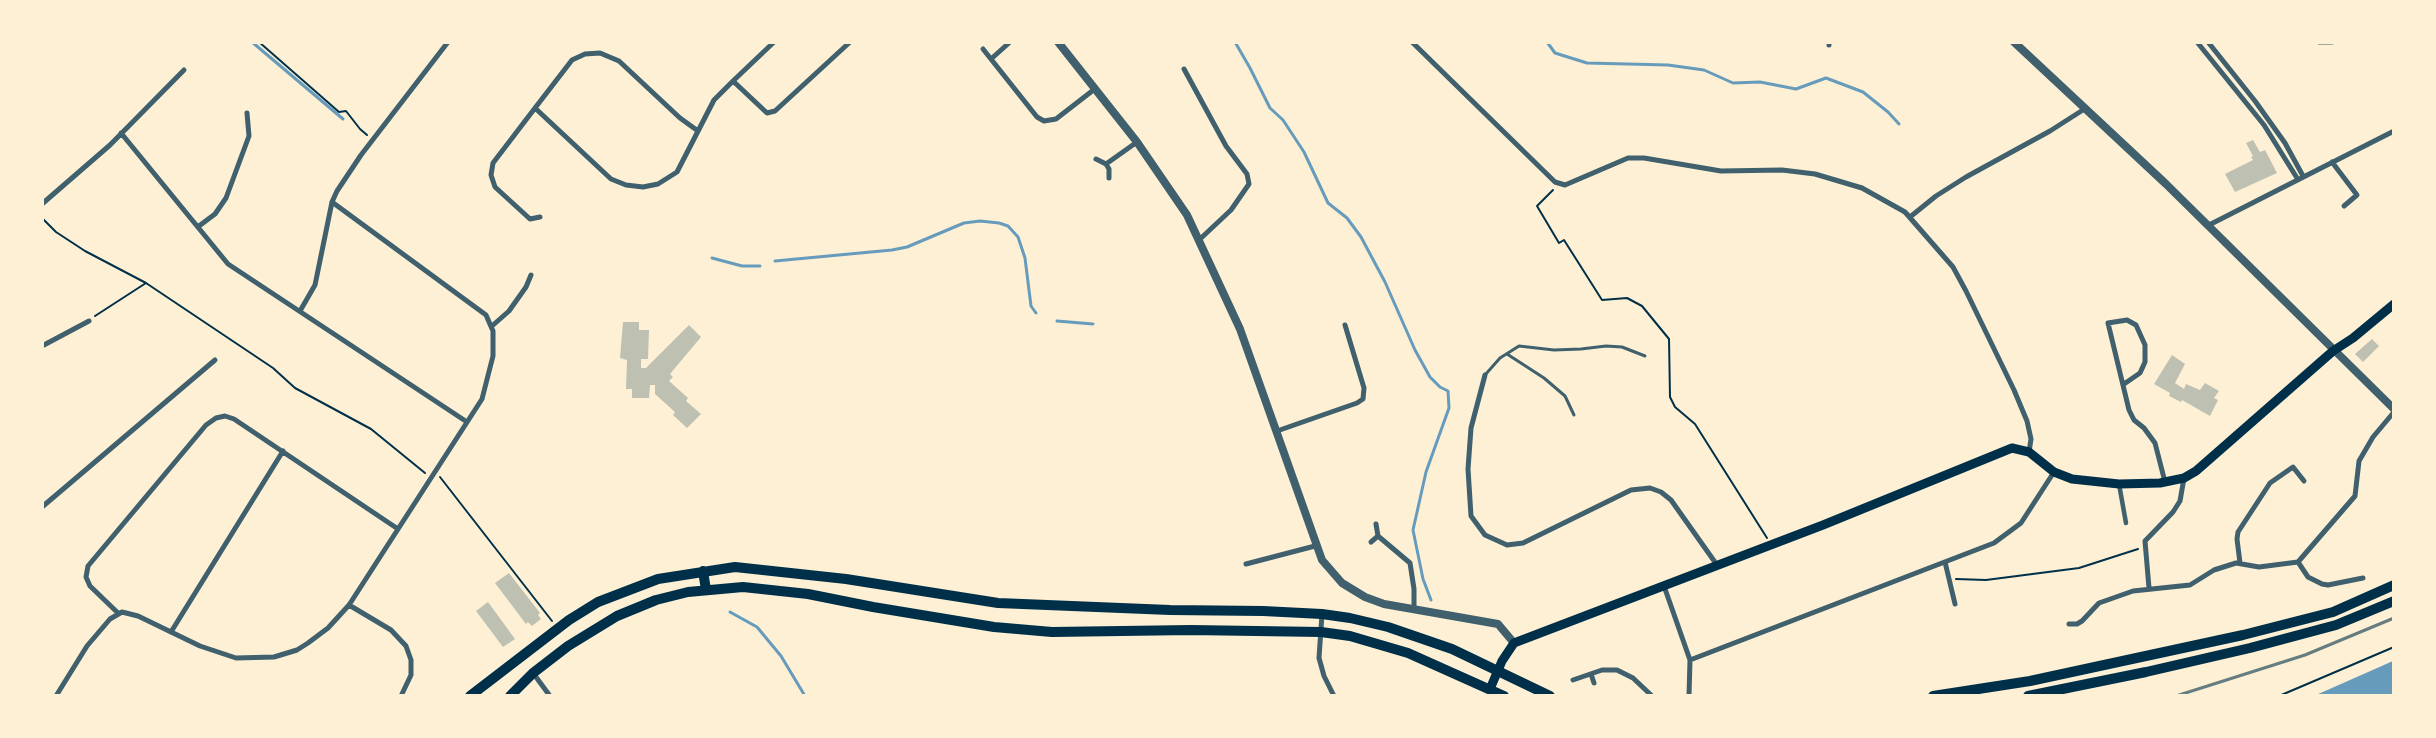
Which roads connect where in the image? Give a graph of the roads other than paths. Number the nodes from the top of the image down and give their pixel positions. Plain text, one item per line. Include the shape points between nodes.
1 (448, 42) edge
2 (774, 42) edge
3 (850, 42) edge
4 (1010, 42) edge
5 (1058, 42) edge
6 (1412, 42) edge
7 (2014, 42) edge
8 (2197, 42) edge
9 (2208, 42) edge
10 (2319, 42) edge
11 (2332, 42) edge
12 (982, 48) dead end
13 (991, 59) junction
14 (1184, 69) dead end
15 (184, 70) dead end
16 (733, 81) junction
17 (1096, 88) junction
18 (535, 108) junction
19 (2086, 108) junction
20 (247, 112) dead end
21 (698, 130) junction
22 (2394, 131) edge
23 (121, 133) junction
24 (1137, 142) junction
25 (1096, 159) dead end
26 (2332, 162) junction
27 (1106, 164) junction
28 (2300, 177) junction
29 (1109, 178) dead end
30 (332, 202) junction
31 (42, 204) edge
32 (2344, 206) dead end
33 (540, 217) dead end
34 (1910, 217) junction
35 (2209, 225) junction
36 (199, 226) junction
37 (1199, 240) junction
38 (531, 275) dead end
39 (2394, 304) edge
40 (300, 311) junction
41 (88, 321) road end
42 (492, 326) junction
43 (1344, 326) dead end
44 (42, 346) edge
45 (2334, 350) junction
46 (1506, 354) junction
47 (1645, 356) dead end
48 (215, 360) dead end
49 (1485, 375) joint
50 (2124, 384) junction
51 (2394, 410) edge
52 (1574, 414) dead end
53 (467, 422) junction
54 (1277, 431) junction
55 (283, 451) junction
56 (2029, 452) junction
57 (2054, 472) junction
58 (2184, 478) junction
59 (2304, 481) dead end
60 (2165, 482) junction
61 (2119, 484) junction
62 (42, 507) edge
63 (2126, 523) dead end
64 (1376, 524) dead end
65 (398, 529) junction
66 (1378, 536) junction
67 (1371, 542) dead end
68 (1316, 546) junction
69 (1946, 562) junction
70 (2298, 562) junction
71 (2240, 563) junction
72 (1246, 564) dead end
73 (1717, 565) junction
74 (703, 571) junction
75 (2363, 578) dead end
76 (1664, 586) junction
77 (2394, 586) edge
78 (2149, 588) junction
79 (706, 590) junction
80 (2394, 601) edge
81 (1954, 604) dead end
82 (349, 605) junction
83 (1414, 610) junction
84 (118, 613) junction
85 (1322, 614) junction
86 (2069, 624) dead end
87 (171, 632) junction
88 (1320, 632) junction
89 (1514, 643) junction
90 (1690, 660) junction
91 (1498, 671) junction
92 (533, 673) junction
93 (1591, 674) junction
94 (1573, 680) dead end
95 (1594, 683) dead end
96 (1490, 689) junction
97 (58, 695) edge
98 (401, 696) edge
99 (470, 696) edge
100 (510, 696) edge
101 (550, 696) edge
102 (1334, 696) edge
103 (1504, 696) edge
104 (1550, 696) edge
105 (1652, 696) edge
106 (1689, 696) edge
107 (1933, 696) edge
108 (2028, 696) edge

1 - 30 street via 343,180
2 - 16 street
3 - 16 street via 772,112 764,111
4 - 13 street
5 - 17 street
6 - 34 street via 1555,182 1565,185 1628,158 1721,171 1798,172 1862,188
7 - 19 street
8 - 28 street via 2264,125
9 - 28 street via 2285,143
10 - 11 street
12 - 13 street
13 - 17 street via 1037,117 1044,121 1056,119
14 - 37 street via 1226,146 1247,174 1249,184 1231,210
15 - 23 street
16 - 21 street via 714,100
17 - 24 street
18 - 21 street via 572,60 585,54 600,53 620,62 680,118
18 - 21 street via 607,175 635,187 658,184 677,172
18 - 33 street via 493,163 490,175 495,186 530,219
19 - 34 street via 1966,177
19 - 35 street
20 - 36 street via 249,136 226,198 215,214
22 - 26 street
23 - 31 street
23 - 36 street
24 - 27 street
24 - 37 street via 1187,215
25 - 27 street
26 - 28 street
26 - 32 street via 2357,195
27 - 29 street
28 - 35 street
30 - 40 street via 315,285
30 - 42 street via 482,310
34 - 56 street via 1953,267 1966,291 2027,421 2031,439
35 - 45 street
36 - 40 street via 228,264
37 - 54 street via 1240,329
38 - 42 street via 509,311
39 - 45 main road via 2354,338
40 - 53 street
41 - 44 street
42 - 53 street via 493,356 487,383 482,399
43 - 54 street via 1364,388 1363,398 1357,403
45 - 51 street
45 - 58 main road via 2210,460
46 - 47 lane via 1520,346 1564,350 1606,346 1622,347
46 - 49 lane
46 - 52 lane via 1565,396
48 - 62 street
49 - 73 street via 1471,428 1468,469 1471,516 1485,535 1507,545 1523,543 1630,490 1650,488 1671,500
50 - 50 street via 2108,323 2127,320 2136,325 2145,345 2145,362 2140,373
50 - 60 street via 2134,420 2155,443
51 - 70 street via 2359,460 2354,496
53 - 65 street
54 - 68 street
55 - 65 street
55 - 84 street via 234,419 221,416 209,422 88,566 86,576 90,586
55 - 87 street
56 - 57 main road
56 - 73 main road via 2012,448
57 - 61 main road via 2072,479
57 - 69 street via 2021,522 1994,544
58 - 60 main road
58 - 78 street via 2180,501 2146,541
59 - 71 street via 2293,467 2270,483 2238,532
60 - 61 main road
61 - 63 street
64 - 66 street
65 - 82 street
66 - 67 street
66 - 83 street via 1410,563
68 - 72 street
68 - 83 street via 1331,572 1353,591 1384,604
69 - 81 street
69 - 90 street
70 - 71 street via 2258,567
70 - 75 street via 2308,577 2322,584
71 - 78 street via 2214,570 2190,584
73 - 76 main road
74 - 79 highway
74 - 85 highway via 759,568 998,603
74 - 99 highway via 658,579 598,602
76 - 89 main road
76 - 90 street
77 - 107 highway via 2333,612 2243,634 2030,682
78 - 86 street via 2114,596 2099,603 2082,621
79 - 88 highway via 743,587 808,594 945,620 1052,632
79 - 92 highway via 656,600 617,616 568,646
80 - 108 highway via 2336,624 2250,648
82 - 87 street via 308,644 274,657 248,659 224,655
82 - 98 street via 391,630 406,646 412,668
83 - 89 street via 1498,624
84 - 87 street via 128,612
84 - 97 street via 87,646
85 - 88 street
85 - 91 highway via 1396,630 1452,649
88 - 96 highway via 1390,647
88 - 102 street via 1321,667
89 - 91 main road
90 - 106 street
91 - 96 main road
91 - 104 highway
92 - 100 highway
92 - 101 street
93 - 94 street
93 - 95 street
93 - 105 street via 1610,670 1624,673
96 - 103 highway

